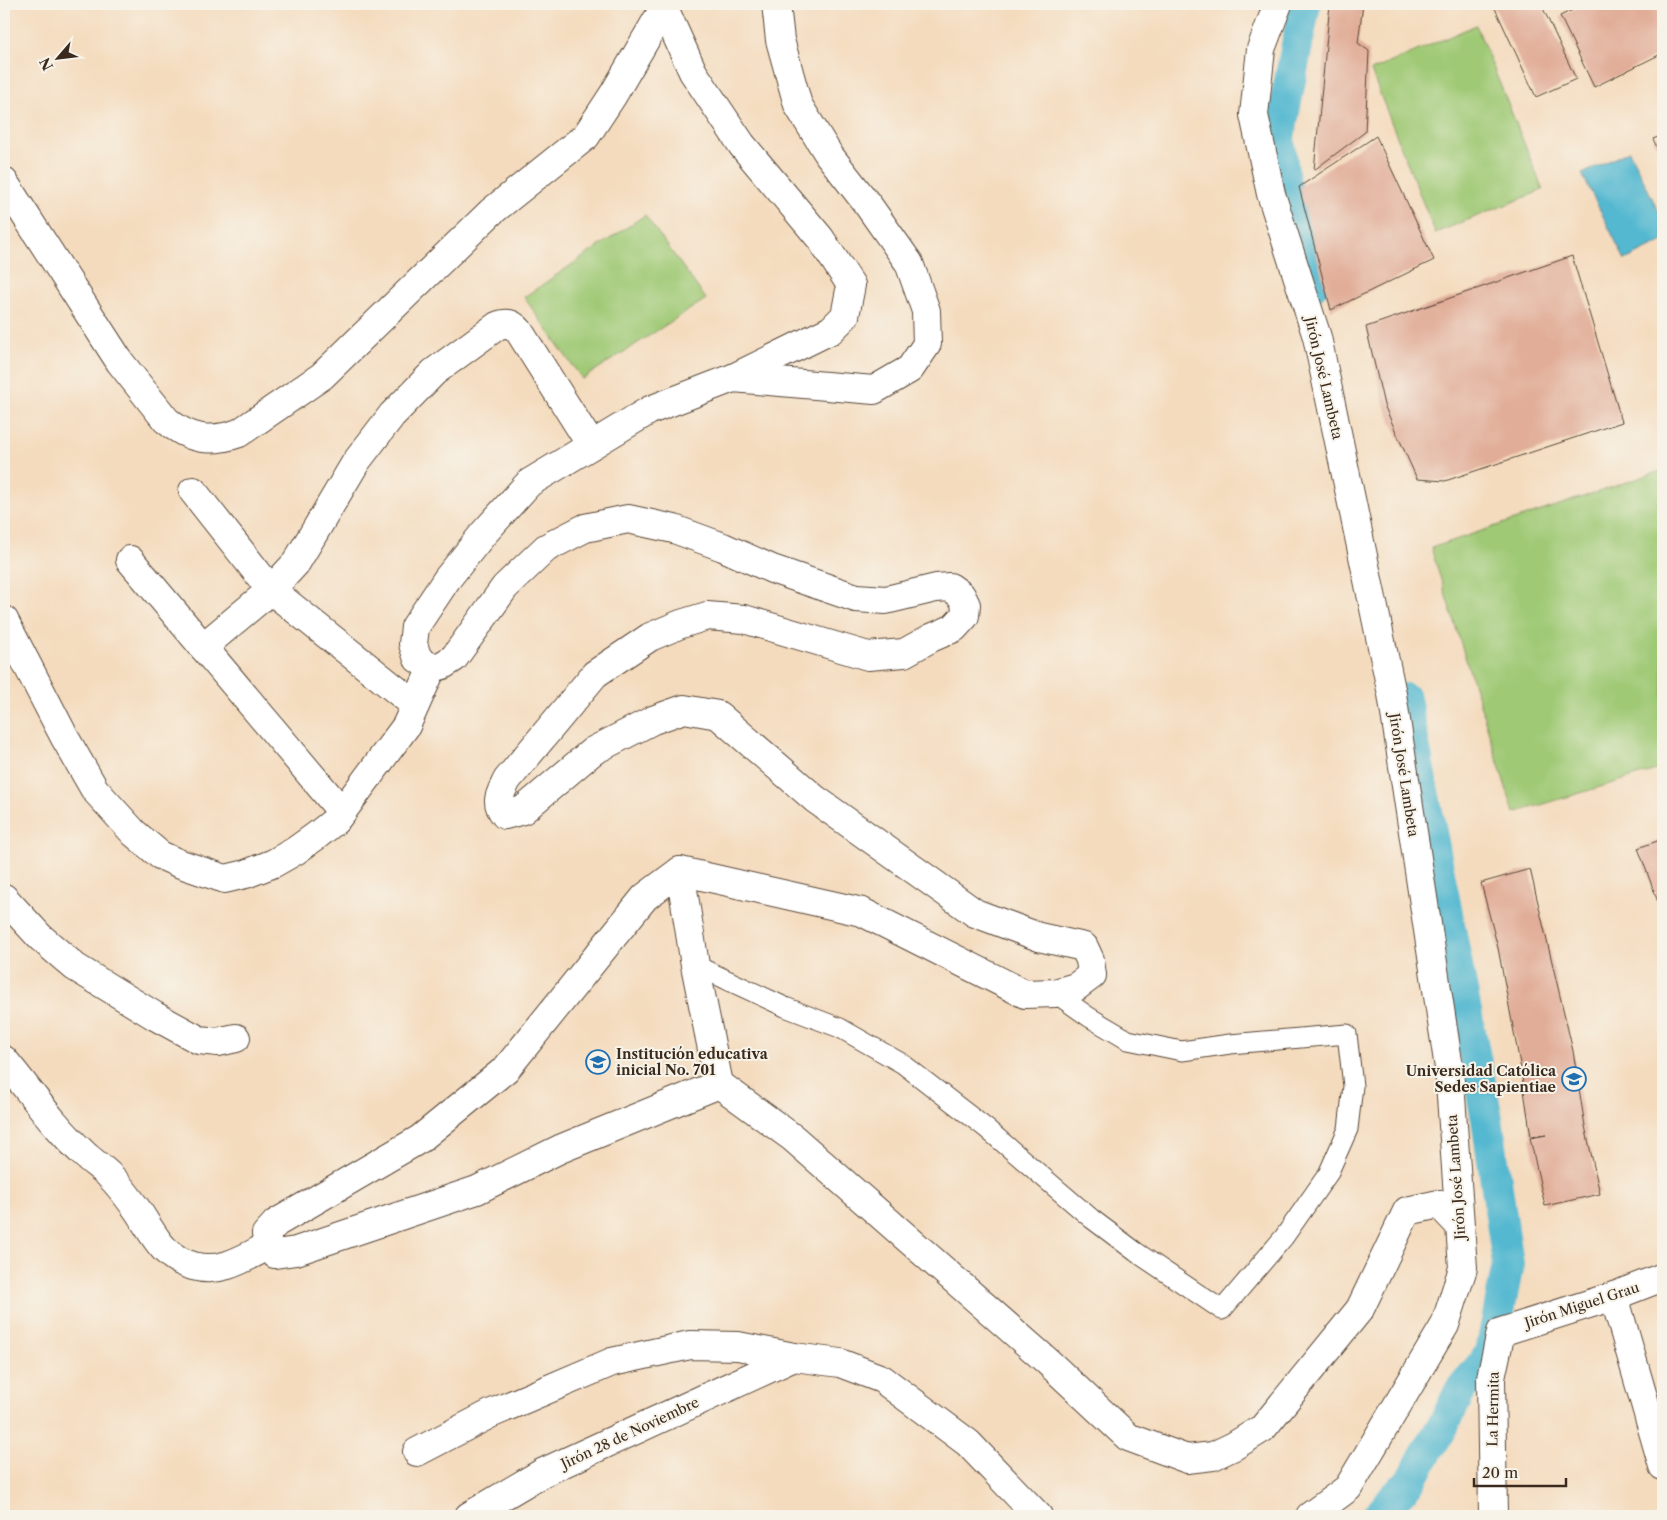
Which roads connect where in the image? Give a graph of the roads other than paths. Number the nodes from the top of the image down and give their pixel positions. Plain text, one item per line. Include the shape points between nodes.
1 (776, 4) edge
2 (1278, 4) edge
3 (664, 6) edge
4 (4, 182) edge
5 (733, 378) junction
6 (591, 446) junction
7 (193, 491) dead end
8 (130, 560) dead end
9 (272, 590) junction
10 (4, 620) edge
11 (203, 647) junction
12 (432, 668) junction
13 (415, 705) junction
14 (342, 812) junction
15 (680, 871) junction
16 (4, 898) edge
17 (695, 965) junction
18 (1055, 993) junction
19 (236, 1038) dead end
20 (4, 1060) edge
21 (719, 1084) junction
22 (1459, 1225) junction
23 (268, 1246) junction
24 (1663, 1277) edge
25 (1614, 1296) junction
26 (1501, 1332) joint
27 (794, 1357) junction
28 (417, 1452) dead end
29 (1663, 1466) edge
30 (469, 1516) edge
31 (1038, 1516) edge
32 (1310, 1516) edge
33 (1493, 1516) edge

1 - 5 street via 780,40 798,105 829,155 909,263 926,311 927,344 910,369 874,390
2 - 22 street, Jirón José Lambeta via 1261,49 1254,115 1271,194 1317,337 1392,694 1448,1068
3 - 4 street via 586,136 491,212 322,376 225,438 195,437 174,428 166,420 120,362
3 - 5 street via 693,72 742,145 820,238 851,285 844,316 831,330
5 - 6 street via 650,410
6 - 9 street via 520,331 505,323 497,326 434,372 392,415 356,462 296,563
6 - 12 street via 529,483 447,580 415,627 413,644 418,659
7 - 9 street
8 - 11 street
9 - 11 street
9 - 13 street
10 - 14 street via 95,790 134,833 160,855 225,879 274,863 316,836
11 - 14 street
12 - 13 street
12 - 18 street via 454,658 505,587 546,548 585,528 628,518 674,529 772,569 856,598 886,600 950,587 961,595 966,605 965,616 954,628 904,653 868,656 744,619 707,616 650,637 595,674 507,780 498,800 500,808 505,815 522,810 593,751 653,720 684,709 718,715 815,799 975,913 1039,937 1084,947 1092,975 1076,987
13 - 14 street via 406,726
15 - 17 street
15 - 18 street via 862,912 1025,994
15 - 23 street via 645,897 506,1069 420,1139 276,1222 266,1234
16 - 19 street via 40,937 75,967 155,1016 198,1040 218,1042
17 - 18 lane via 785,1007 840,1028 903,1064 987,1129 1092,1219 1222,1310 1284,1237 1328,1174 1348,1129 1353,1086 1347,1034 1182,1051 1128,1040
17 - 21 street
20 - 23 street via 82,1153 109,1175 168,1253 193,1266 211,1268 229,1266
21 - 22 street via 793,1138 1047,1361 1128,1437 1187,1460 1213,1456 1263,1428 1360,1309 1407,1211 1439,1204
21 - 23 street via 560,1149 477,1190 296,1251 275,1254
22 - 32 street, Jirón José Lambeta via 1463,1268 1444,1325 1348,1488
24 - 25 street, Jirón Miguel Grau
25 - 26 street, Jirón Miguel Grau
25 - 29 street
26 - 33 street, La Hermita via 1492,1378
27 - 28 street via 738,1346 690,1346 612,1362 490,1414
27 - 30 street, Jirón 28 de Noviembre via 542,1474
27 - 31 street via 840,1363 882,1380 968,1443

